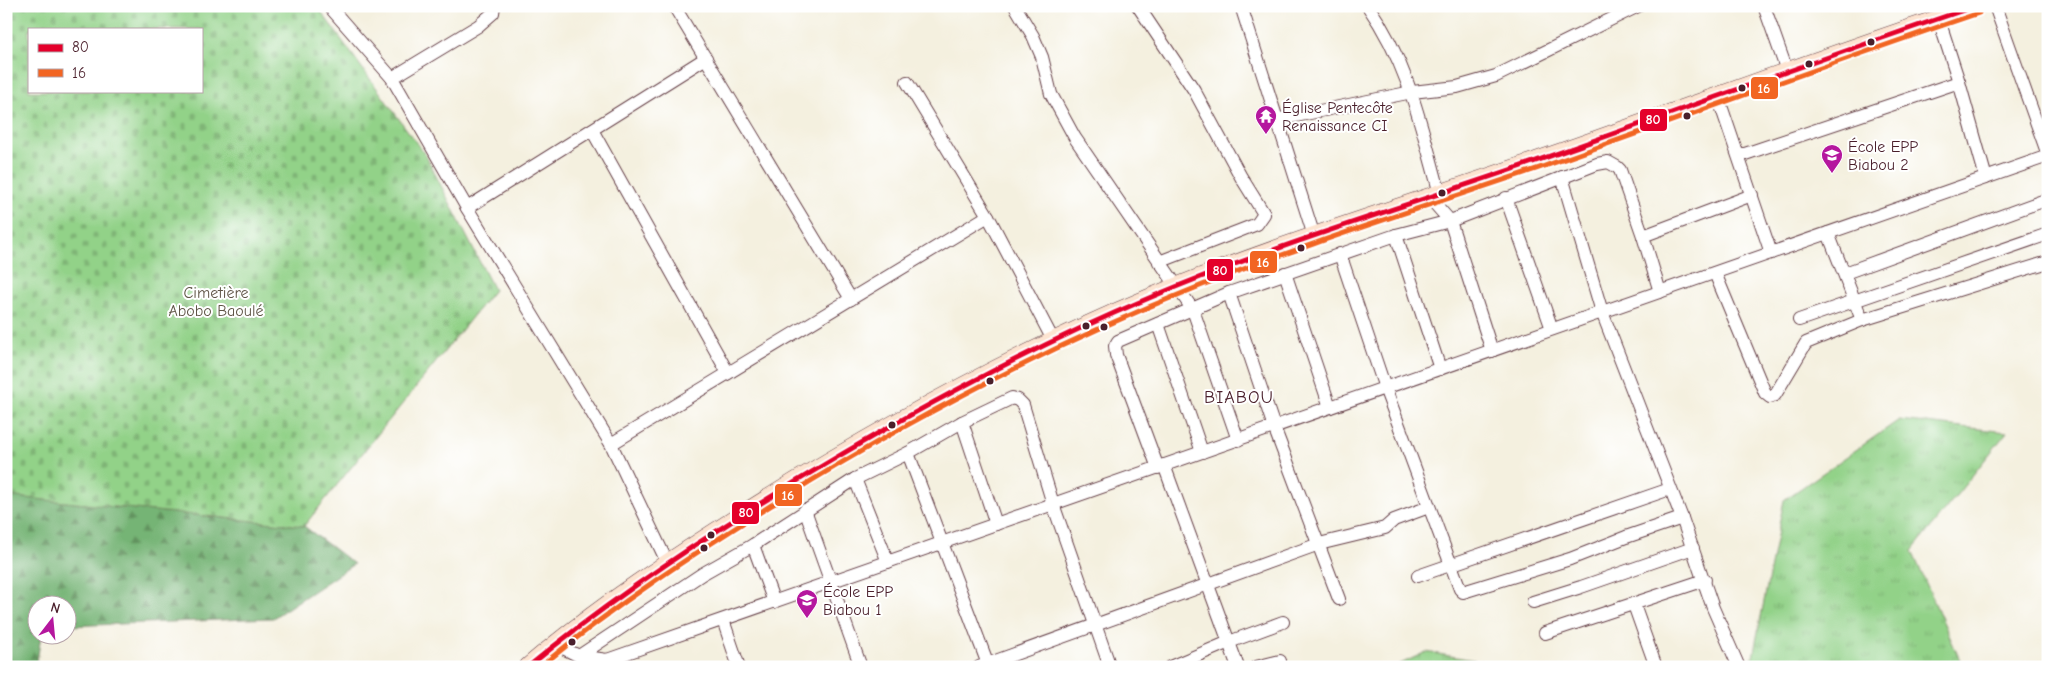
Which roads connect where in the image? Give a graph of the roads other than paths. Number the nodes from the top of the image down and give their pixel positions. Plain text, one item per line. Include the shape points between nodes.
1 (329, 6) edge
2 (494, 6) edge
3 (674, 6) edge
4 (1015, 6) edge
5 (1138, 6) edge
6 (1241, 6) edge
7 (1368, 6) edge
8 (1638, 6) edge
9 (1764, 6) edge
10 (1995, 6) edge
11 (1973, 7) edge
12 (1939, 20) junction
13 (706, 58) junction
14 (1787, 71) junction
15 (392, 78) junction
16 (907, 82) dead end
17 (1959, 82) junction
18 (1412, 92) junction
19 (1718, 97) junction
20 (1276, 120) junction
21 (592, 130) junction
22 (1738, 156) junction
23 (2048, 156) edge
24 (1562, 177) junction
25 (1986, 178) junction
26 (1436, 195) junction
27 (1752, 195) junction
28 (1506, 198) junction
29 (2048, 199) edge
30 (467, 208) junction
31 (988, 216) junction
32 (1450, 221) junction
33 (1828, 233) junction
34 (2048, 234) edge
35 (1396, 235) junction
36 (1314, 236) junction
37 (1643, 236) junction
38 (1771, 253) junction
39 (1340, 254) junction
40 (1159, 262) junction
41 (2048, 262) edge
42 (1285, 273) junction
43 (1714, 273) junction
44 (1845, 273) junction
45 (1176, 287) junction
46 (1660, 292) junction
47 (1229, 293) junction
48 (851, 299) junction
49 (1854, 300) junction
50 (1193, 310) junction
51 (1602, 312) junction
52 (1799, 320) dead end
53 (1862, 320) junction
54 (1158, 324) junction
55 (1552, 330) junction
56 (1054, 340) junction
57 (1492, 351) junction
58 (1440, 369) junction
59 (728, 373) junction
60 (1385, 388) junction
61 (1330, 407) junction
62 (962, 422) junction
63 (1274, 427) junction
64 (1238, 440) junction
65 (611, 444) junction
66 (1202, 452) junction
67 (908, 453) junction
68 (1161, 466) junction
69 (855, 479) junction
70 (1670, 489) junction
71 (1053, 504) junction
72 (1429, 507) junction
73 (805, 510) junction
74 (1682, 518) junction
75 (996, 524) junction
76 (942, 543) junction
77 (1319, 544) junction
78 (753, 545) junction
79 (1693, 548) junction
80 (667, 562) junction
81 (888, 562) junction
82 (1451, 566) junction
83 (1418, 576) dead end
84 (1705, 580) junction
85 (830, 582) junction
86 (1207, 584) junction
87 (1339, 599) dead end
88 (774, 602) junction
89 (1533, 602) dead end
90 (1634, 605) junction
91 (723, 620) junction
92 (1284, 622) dead end
93 (1097, 625) junction
94 (1545, 633) dead end
95 (1229, 642) junction
96 (555, 644) junction
97 (578, 656) junction
98 (1280, 660) dead end
99 (1738, 665) dead end
100 (985, 666) edge
101 (528, 667) edge
102 (739, 667) edge
103 (861, 667) edge
104 (1110, 667) edge
105 (1170, 667) edge
106 (1238, 667) edge
107 (1256, 667) edge
108 (1656, 667) edge

1 - 15 street
2 - 15 street via 492,13 478,26
3 - 13 street
4 - 40 street via 1033,36 1051,94 1075,138
5 - 40 street via 1194,90 1264,214 1257,224
6 - 20 street
7 - 18 street via 1385,30
8 - 18 street via 1496,76 1457,87
9 - 14 street
10 - 23 street
11 - 12 main road
12 - 14 main road
12 - 17 street
13 - 21 street
13 - 48 street
14 - 19 main road
15 - 30 street
16 - 31 street
17 - 22 street
17 - 25 street
18 - 20 street
18 - 26 street
19 - 22 street
19 - 26 main road
20 - 36 street
21 - 30 street
21 - 59 street
22 - 27 street
23 - 25 street
24 - 28 street
24 - 37 street via 1604,162 1617,167
24 - 51 street
25 - 33 street
26 - 32 street via 1436,205
26 - 36 main road
27 - 37 street
27 - 38 street
28 - 32 street
28 - 55 street
29 - 44 street
30 - 65 street
31 - 48 street
31 - 56 street
32 - 35 street
32 - 57 street
33 - 38 street
33 - 44 street
34 - 49 street
35 - 39 street
35 - 58 street
36 - 45 main road
37 - 46 street
38 - 43 street
39 - 42 street
39 - 60 street
40 - 45 street
41 - 53 street
42 - 47 street
42 - 61 street
43 - 46 street
43 - 53 street via 1765,393 1770,397 1775,395 1806,343
44 - 49 street
45 - 50 street
45 - 56 main road
46 - 51 street
47 - 50 street
47 - 63 street
48 - 59 street
49 - 52 street
49 - 53 street
50 - 54 street
50 - 64 street
51 - 55 street
51 - 70 street
54 - 66 street
54 - 68 street via 1118,340 1115,346
55 - 57 street
56 - 80 main road via 916,410
57 - 58 street
58 - 60 street
59 - 65 street
60 - 61 street
60 - 72 street
61 - 63 street
62 - 67 street
62 - 71 street via 1012,398 1023,404
62 - 75 street
63 - 64 street
63 - 77 street
64 - 66 street
65 - 80 street
66 - 68 street
67 - 69 street
67 - 76 street
68 - 71 street
68 - 86 street
69 - 73 street
69 - 81 street
70 - 74 street
70 - 82 street
71 - 75 street
71 - 93 street
72 - 77 street via 1394,520 1385,528
72 - 82 street
73 - 78 street
73 - 85 street
74 - 79 street
74 - 82 street via 1470,592 1460,589
75 - 76 street
76 - 81 street
76 - 100 street
77 - 86 street
77 - 87 street
78 - 88 street
78 - 97 street via 702,574
79 - 84 street
79 - 89 street
80 - 96 main road
81 - 85 street
82 - 83 street
84 - 90 street
84 - 99 street via 1713,608
85 - 88 street
85 - 103 street
86 - 93 street
86 - 95 street
88 - 91 street
90 - 94 street
90 - 108 street
91 - 97 street via 608,660
91 - 102 street
92 - 95 street
93 - 100 street
93 - 104 street
95 - 105 street
95 - 106 street
96 - 97 street
96 - 101 main road
98 - 107 street

